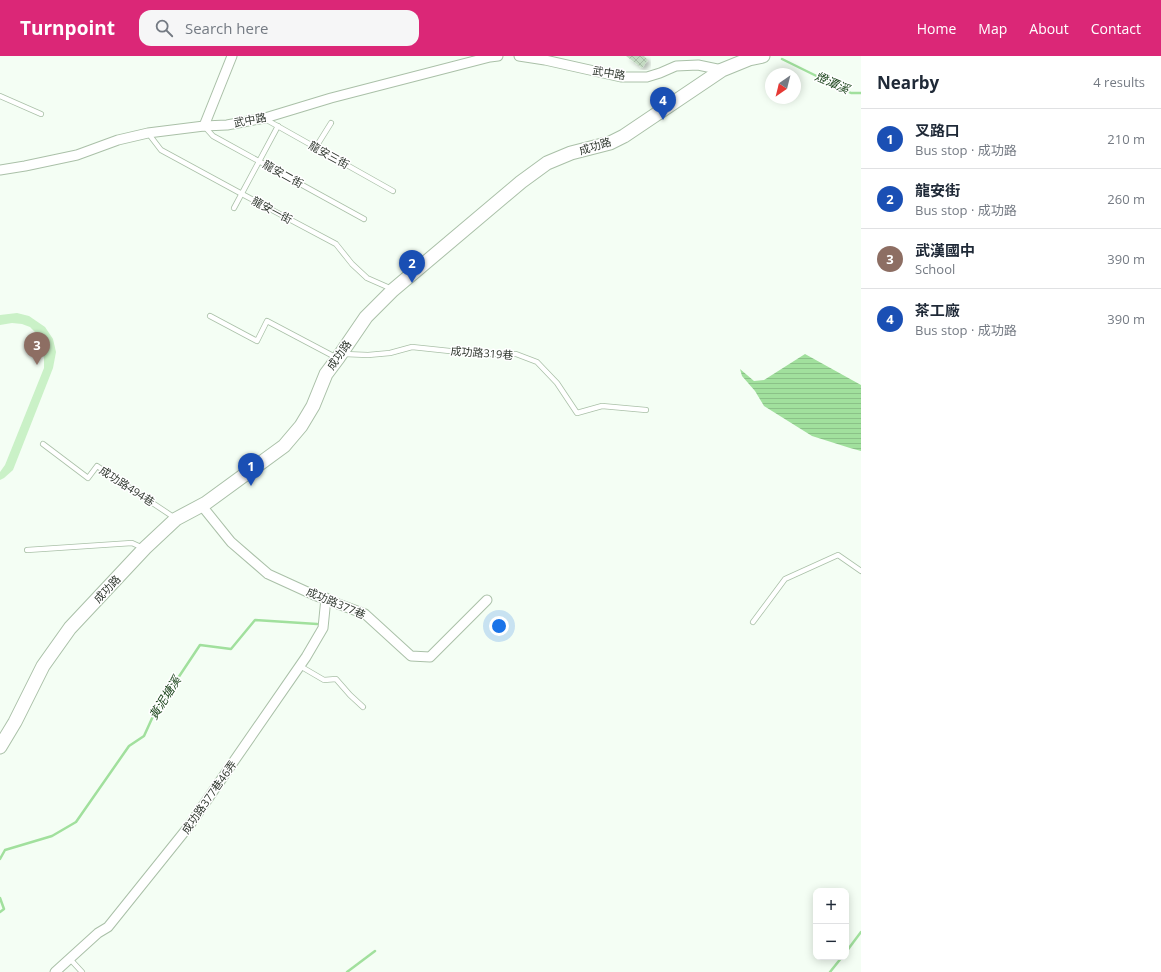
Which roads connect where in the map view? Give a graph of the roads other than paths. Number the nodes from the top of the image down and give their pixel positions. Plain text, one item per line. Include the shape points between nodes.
1 (232, 56) edge
2 (498, 56) edge
3 (519, 56) edge
4 (763, 56) edge
5 (546, 58) edge
6 (722, 70) junction
7 (0, 96) edge
8 (41, 114) dead end
9 (265, 118) junction
10 (331, 123) dead end
11 (204, 126) junction
12 (278, 126) junction
13 (148, 134) junction
14 (316, 147) junction
15 (259, 161) junction
16 (0, 170) edge
17 (393, 191) dead end
18 (242, 194) junction
19 (234, 208) dead end
20 (364, 219) dead end
21 (393, 290) junction
22 (210, 316) dead end
23 (339, 356) junction
24 (646, 410) dead end
25 (43, 444) dead end
26 (202, 506) junction
27 (176, 519) junction
28 (145, 548) junction
29 (27, 550) dead end
30 (861, 571) edge
31 (326, 598) junction
32 (487, 600) dead end
33 (753, 622) dead end
34 (300, 666) junction
35 (363, 707) dead end
36 (0, 747) edge
37 (70, 959) junction
38 (55, 972) edge
39 (82, 972) edge

1 - 11 street
2 - 9 street, 武中路 via 331,98
3 - 5 street, 武中路
4 - 6 street, 成功路
5 - 6 street, 武中路 via 621,77 647,76 676,66 698,65
6 - 21 street, 成功路 via 624,136 547,163
7 - 8 lane
9 - 11 street, 武中路
9 - 12 lane, 龍安三街
10 - 14 lane
11 - 13 street, 武中路
11 - 15 lane, 龍安二街 via 213,136
12 - 14 lane, 龍安三街
12 - 15 lane
13 - 16 street, 武中路 via 118,140 77,155
13 - 18 lane, 龍安一街 via 161,150
14 - 17 lane, 龍安三街
15 - 18 lane
15 - 20 lane, 龍安二街
18 - 19 lane
18 - 21 lane, 龍安一街 via 336,244 367,278
21 - 23 street, 成功路 via 366,317
22 - 23 lane via 257,341 267,321
23 - 24 lane, 成功路319巷 via 390,353 412,346 478,354 516,354 537,362 557,382 577,413 602,406
23 - 26 street, 成功路 via 326,374 313,406 301,426 284,446
25 - 27 lane, 成功路494巷 via 88,478 97,466
26 - 27 street, 成功路
26 - 31 street, 成功路377巷 via 231,542 268,574
27 - 28 street, 成功路
28 - 29 lane via 132,543
28 - 36 street, 成功路 via 70,628 43,666
30 - 33 lane via 838,555 786,579
31 - 32 street, 成功路377巷 via 365,614 411,656 430,657
31 - 34 street, 成功路377巷46弄 via 323,628
34 - 35 lane via 324,680 336,679
34 - 37 street, 成功路377巷46弄 via 189,826 108,927
37 - 38 street, 成功路377巷46弄
37 - 39 lane

